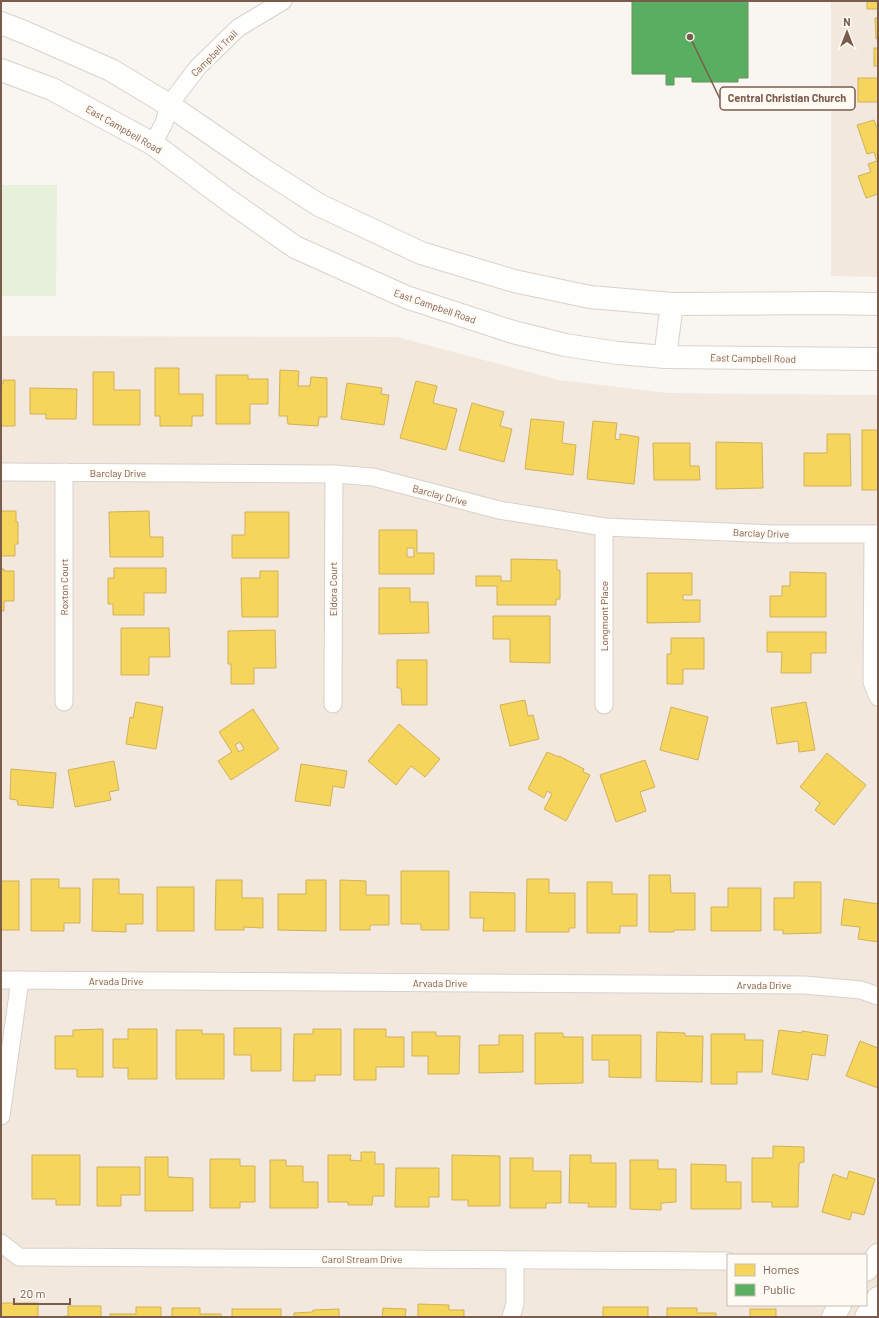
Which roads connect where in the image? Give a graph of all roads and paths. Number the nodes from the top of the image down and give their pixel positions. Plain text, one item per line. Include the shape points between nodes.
1 (283, 1) edge
2 (1, 23) edge
3 (1, 70) edge
4 (169, 105) junction
5 (152, 144) junction
6 (672, 304) junction
7 (878, 304) edge
8 (665, 357) junction
9 (878, 359) edge
10 (1, 472) edge
11 (64, 472) junction
12 (334, 474) junction
13 (604, 527) junction
14 (875, 534) edge
15 (878, 697) edge
16 (64, 702) dead end
17 (333, 704) dead end
18 (604, 705) dead end
19 (1, 980) edge
20 (20, 980) junction
21 (878, 996) edge
22 (1, 1116) edge
23 (1, 1243) edge
24 (878, 1255) edge
25 (515, 1260) junction
26 (727, 1261) edge
27 (867, 1269) edge
28 (839, 1306) edge
29 (511, 1317) edge
30 (833, 1317) edge

1 - 4 street, Campbell Trail via 238,28 198,67
2 - 4 main road via 111,70
3 - 5 main road, East Campbell Road via 52,89
4 - 5 street, Campbell Trail via 164,123
4 - 6 main road via 319,205 421,253 514,281 590,297
5 - 8 main road, East Campbell Road via 295,247 406,297 513,332 565,345
6 - 7 main road
6 - 8 main road
8 - 9 main road, East Campbell Road
10 - 11 street, Barclay Drive
11 - 12 street, Barclay Drive
11 - 16 street, Roxton Court
12 - 13 street, Barclay Drive via 373,477 499,510
12 - 17 street, Eldora Court
13 - 14 street, Barclay Drive via 775,534
13 - 18 street, Longmont Place
14 - 15 street via 872,682
19 - 20 street, Arvada Drive
20 - 21 street, Arvada Drive via 804,985 861,990
20 - 22 street
23 - 25 street, Carol Stream Drive via 19,1257
24 - 27 main road
25 - 26 street, Carol Stream Drive
25 - 29 street via 515,1304
28 - 30 main road

